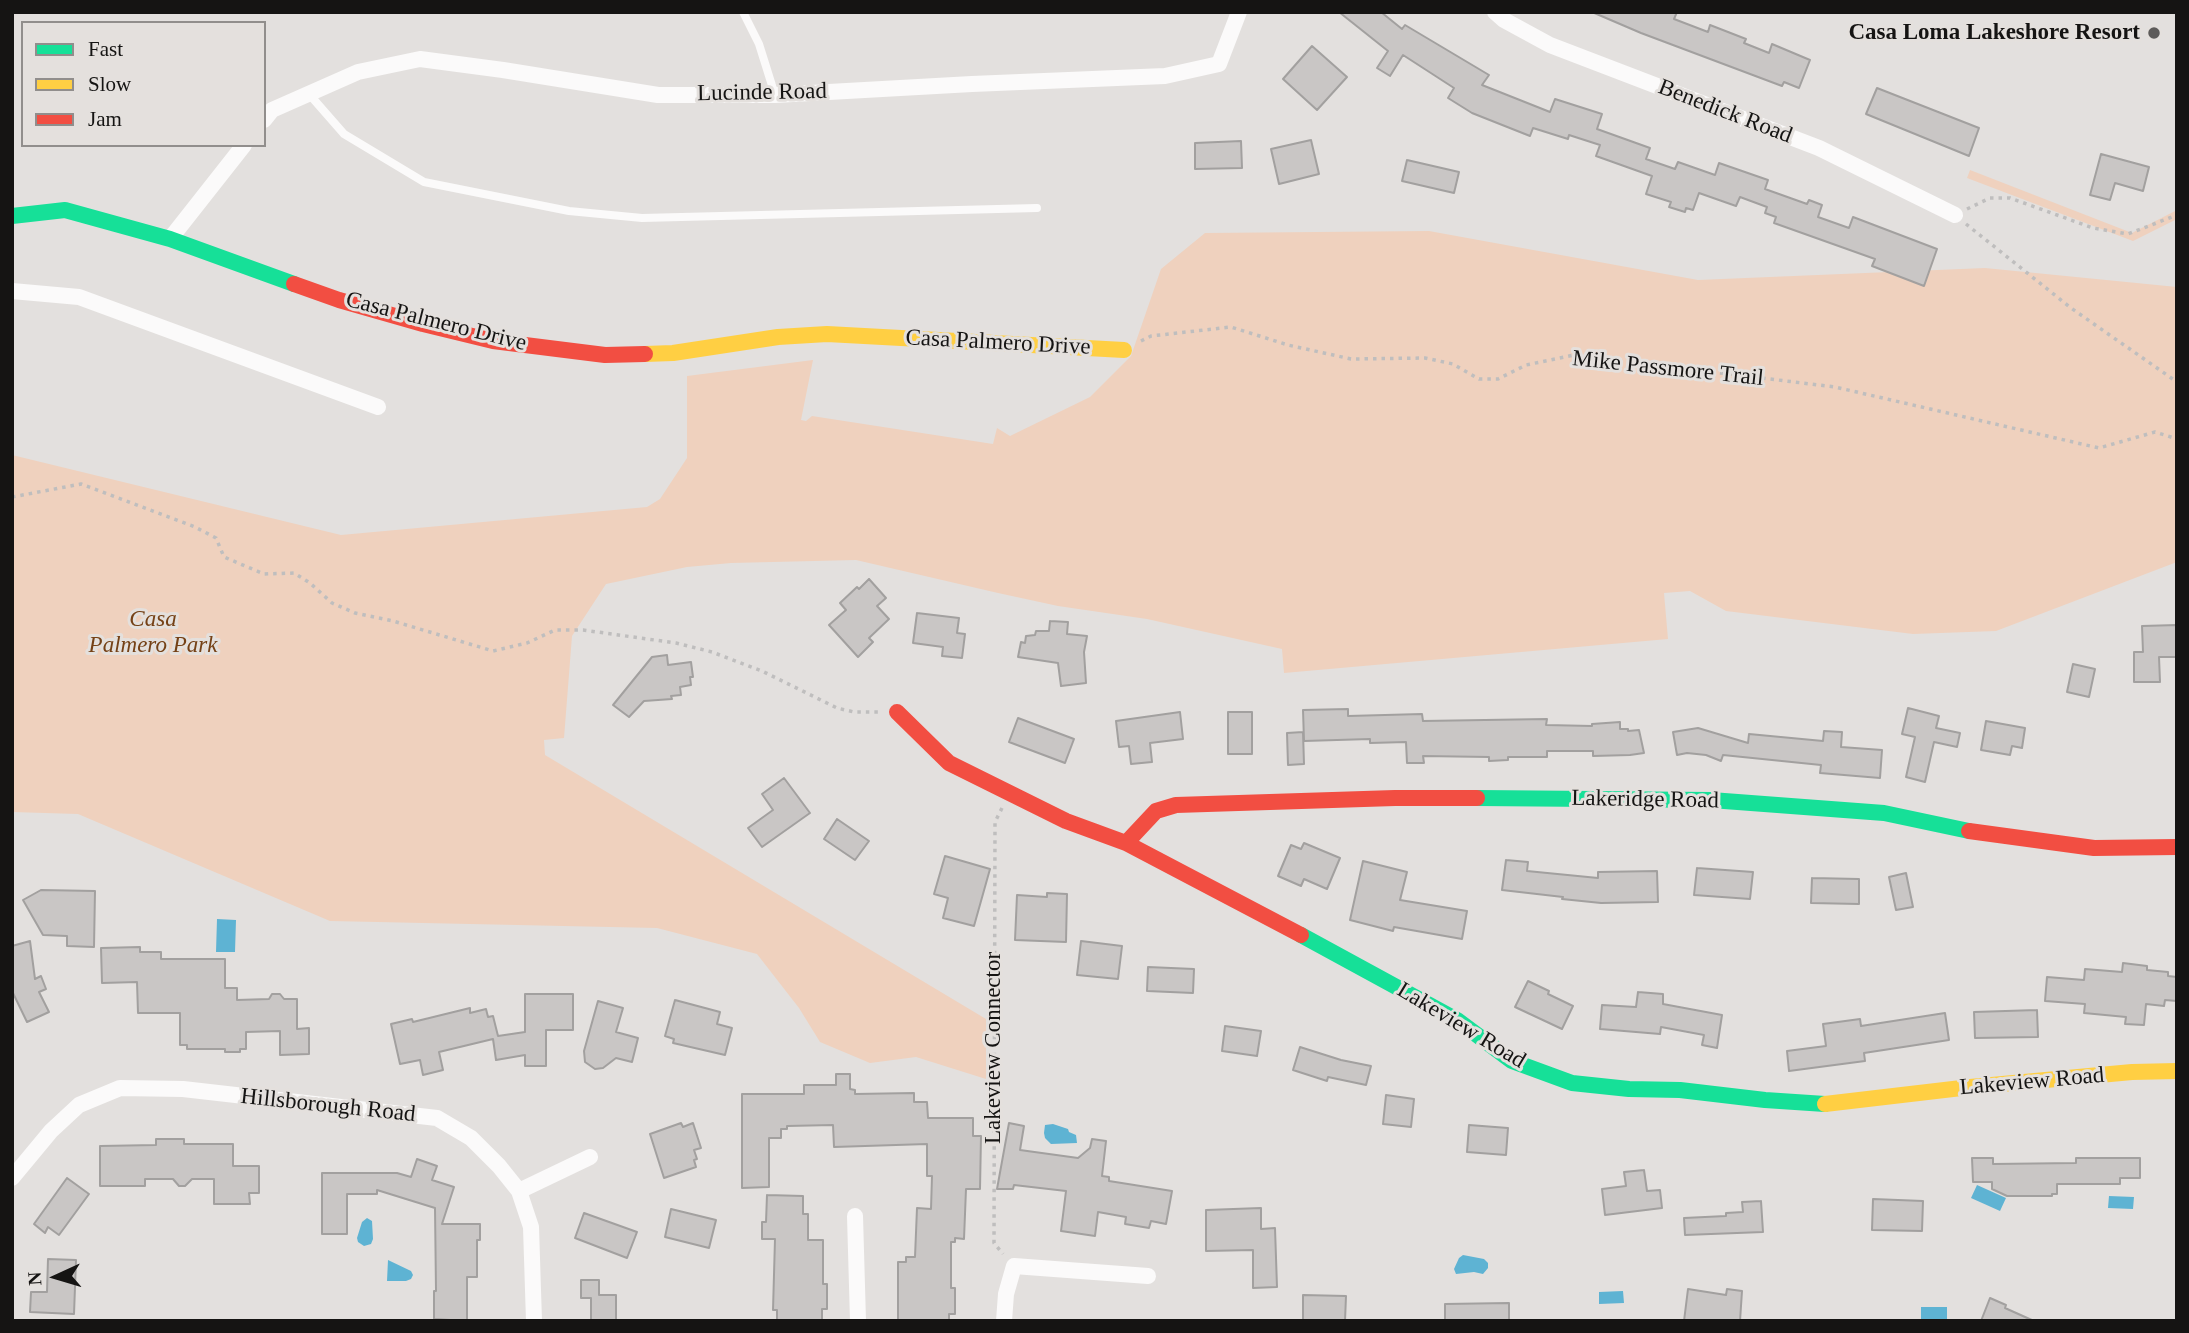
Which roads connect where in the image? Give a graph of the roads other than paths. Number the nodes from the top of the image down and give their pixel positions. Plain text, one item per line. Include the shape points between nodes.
1 (743, 12) edge
2 (1239, 12) edge
3 (1495, 12) edge
4 (309, 94) junction
5 (775, 95) junction
6 (266, 118) edge
7 (242, 147) edge
8 (1037, 208) dead end
9 (1955, 215) road end
10 (13, 216) edge
11 (170, 239) junction
12 (12, 291) edge
13 (1124, 350) road end
14 (378, 407) dead end
15 (897, 712) road end
16 (1126, 843) junction
17 (2177, 847) edge
18 (2177, 1071) edge
19 (590, 1157) dead end
20 (12, 1178) edge
21 (519, 1191) junction
22 (855, 1216) dead end
23 (1149, 1276) dead end
24 (534, 1321) edge
25 (858, 1321) edge
26 (1004, 1321) edge

1 - 5 lane
2 - 5 street, Lucinde Road via 1219,64 1165,76
3 - 9 street, Benedick Road via 1550,45 1819,148
4 - 5 street, Lucinde Road via 358,72 419,60 658,95
4 - 6 street, Lucinde Road via 272,110
4 - 8 lane via 344,134 424,183 569,211 642,218
7 - 11 street
10 - 11 street, Casa Palmero Drive via 65,210
11 - 13 street, Casa Palmero Drive via 340,300 424,324 493,341 605,355 673,353 827,334
12 - 14 street via 79,297
15 - 16 street, Lakeview Road via 949,763 1066,821
16 - 17 street, Lakeridge Road via 1156,811 1176,806 1360,799 1597,798 1872,811 1970,831 2094,848
16 - 18 street, Lakeview Road via 1457,1020 1512,1061 1572,1083 1826,1104
19 - 21 street
20 - 21 street, Hillsborough Road via 79,1105 120,1088 183,1089 437,1118 471,1138
21 - 24 street, Hillsborough Road via 531,1227
22 - 25 street
23 - 26 street via 1014,1266

